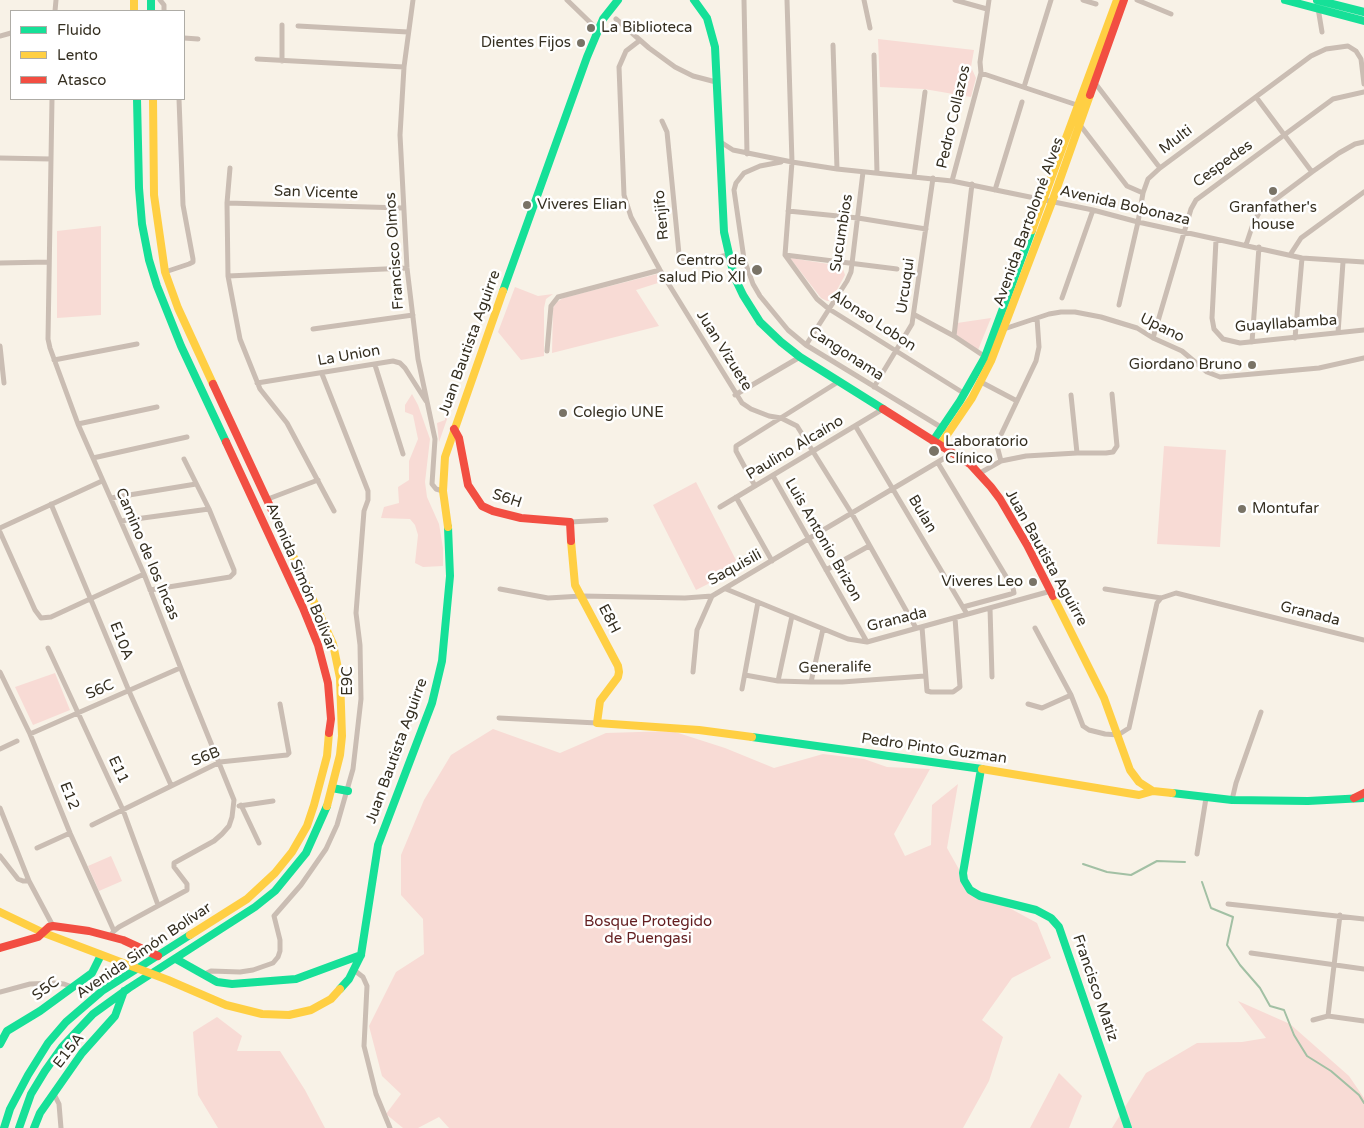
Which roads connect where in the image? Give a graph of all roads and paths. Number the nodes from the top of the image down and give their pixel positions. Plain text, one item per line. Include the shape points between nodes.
1 (413, 0) edge
2 (568, 0) edge
3 (618, 0) edge
4 (694, 0) edge
5 (744, 0) edge
6 (787, 0) edge
7 (864, 0) edge
8 (954, 0) edge
9 (988, 0) edge
10 (1051, 0) edge
11 (1083, 0) edge
12 (1117, 0) edge
13 (1124, 0) edge
14 (1137, 0) edge
15 (1285, 0) edge
16 (1096, 4) dead end
17 (1317, 4) edge
18 (987, 10) junction
19 (1364, 12) edge
20 (1171, 14) dead end
21 (616, 19) dead end
22 (1364, 21) edge
23 (282, 25) dead end
24 (298, 26) dead end
25 (870, 28) dead end
26 (598, 30) junction
27 (408, 32) junction
28 (1322, 32) dead end
29 (185, 38) edge
30 (198, 39) dead end
31 (639, 41) junction
32 (833, 45) dead end
33 (874, 55) dead end
34 (257, 59) dead end
35 (282, 61) junction
36 (404, 67) junction
37 (980, 73) junction
38 (716, 82) junction
39 (1095, 83) junction
40 (1364, 84) edge
41 (1024, 87) junction
42 (925, 92) dead end
43 (1364, 92) edge
44 (1256, 97) junction
45 (52, 100) edge
46 (136, 100) edge
47 (152, 100) edge
48 (179, 100) edge
49 (1022, 102) dead end
50 (1082, 106) junction
51 (662, 121) dead end
52 (1080, 125) junction
53 (1285, 135) junction
54 (719, 141) junction
55 (1364, 142) edge
56 (733, 150) junction
57 (747, 154) junction
58 (0, 158) edge
59 (720, 158) junction
60 (51, 159) junction
61 (785, 161) junction
62 (792, 162) junction
63 (230, 168) dead end
64 (1160, 168) junction
65 (837, 169) junction
66 (863, 172) junction
67 (1312, 172) junction
68 (877, 173) junction
69 (914, 176) junction
70 (933, 178) junction
71 (952, 181) junction
72 (972, 184) junction
73 (995, 190) junction
74 (1364, 192) edge
75 (1143, 193) junction
76 (1043, 200) junction
77 (1052, 202) junction
78 (228, 203) junction
79 (404, 208) junction
80 (1093, 210) junction
81 (788, 211) junction
82 (858, 218) junction
83 (1138, 222) junction
84 (926, 229) junction
85 (1185, 232) junction
86 (1216, 240) junction
87 (1246, 245) junction
88 (1259, 247) junction
89 (728, 255) junction
90 (784, 255) junction
91 (1290, 255) junction
92 (1302, 258) junction
93 (49, 262) junction
94 (1343, 262) junction
95 (1364, 262) edge
96 (0, 263) edge
97 (852, 265) junction
98 (407, 268) junction
99 (897, 269) dead end
100 (660, 270) junction
101 (165, 272) junction
102 (228, 276) junction
103 (1062, 298) dead end
104 (1119, 304) dead end
105 (829, 310) junction
106 (412, 315) junction
107 (915, 316) junction
108 (1037, 318) junction
109 (313, 329) dead end
110 (1004, 329) junction
111 (1364, 330) edge
112 (1338, 333) junction
113 (954, 336) junction
114 (1153, 338) junction
115 (1295, 338) junction
116 (1252, 342) junction
117 (137, 344) dead end
118 (806, 345) junction
119 (0, 346) edge
120 (547, 351) dead end
121 (897, 351) junction
122 (800, 357) junction
123 (1364, 358) edge
124 (988, 359) junction
125 (54, 360) junction
126 (375, 365) junction
127 (322, 374) junction
128 (838, 382) junction
129 (981, 382) junction
130 (4, 383) dead end
131 (257, 383) junction
132 (874, 387) junction
133 (965, 394) junction
134 (1112, 394) dead end
135 (735, 395) junction
136 (1071, 395) dead end
137 (427, 401) junction
138 (1018, 401) junction
139 (157, 407) dead end
140 (883, 409) junction
141 (781, 418) junction
142 (78, 424) junction
143 (856, 427) junction
144 (454, 429) junction
145 (946, 430) junction
146 (187, 437) dead end
147 (937, 443) junction
148 (814, 452) junction
149 (1077, 452) junction
150 (953, 453) junction
151 (403, 454) dead end
152 (93, 458) junction
153 (184, 459) dead end
154 (1001, 461) junction
155 (938, 463) junction
156 (980, 473) junction
157 (773, 476) junction
158 (318, 480) junction
159 (102, 481) junction
160 (196, 484) junction
161 (755, 486) junction
162 (893, 489) junction
163 (443, 491) junction
164 (736, 497) junction
165 (111, 498) junction
166 (268, 499) junction
167 (51, 504) junction
168 (720, 507) dead end
169 (209, 509) junction
170 (334, 511) dead end
171 (852, 514) junction
172 (606, 520) dead end
173 (121, 521) junction
174 (570, 522) junction
175 (0, 528) edge
176 (0, 532) edge
177 (808, 540) junction
178 (869, 546) junction
179 (772, 561) junction
180 (826, 570) junction
181 (144, 574) junction
182 (500, 589) dead end
183 (726, 589) junction
184 (1104, 589) dead end
185 (150, 590) junction
186 (1050, 591) junction
187 (582, 596) junction
188 (712, 596) junction
189 (1161, 598) junction
190 (91, 599) junction
191 (758, 602) junction
192 (963, 607) junction
193 (990, 608) junction
194 (967, 614) junction
195 (792, 616) junction
196 (955, 618) junction
197 (922, 627) junction
198 (916, 628) junction
199 (1035, 628) dead end
200 (823, 629) junction
201 (1364, 640) edge
202 (867, 642) junction
203 (48, 648) dead end
204 (180, 668) junction
205 (0, 672) edge
206 (693, 672) dead end
207 (745, 675) junction
208 (925, 676) junction
209 (992, 677) dead end
210 (778, 680) junction
211 (811, 682) junction
212 (742, 689) dead end
213 (129, 691) junction
214 (1071, 695) junction
215 (280, 704) dead end
216 (1028, 704) dead end
217 (78, 712) junction
218 (1261, 712) dead end
219 (499, 718) dead end
220 (597, 723) junction
221 (30, 734) junction
222 (1118, 735) junction
223 (17, 741) dead end
224 (0, 749) edge
225 (220, 762) junction
226 (981, 769) junction
227 (171, 786) junction
228 (332, 788) junction
229 (348, 791) junction
230 (1152, 791) junction
231 (1364, 793) edge
232 (1206, 798) junction
233 (1354, 798) junction
234 (1364, 798) edge
235 (1232, 800) junction
236 (273, 801) dead end
237 (241, 805) junction
238 (0, 808) edge
239 (234, 809) junction
240 (123, 810) junction
241 (92, 825) dead end
242 (70, 833) junction
243 (259, 843) dead end
244 (37, 848) dead end
245 (1198, 854) dead end
246 (0, 856) edge
247 (29, 882) junction
248 (1228, 904) dead end
249 (158, 905) junction
250 (0, 912) edge
251 (1340, 915) junction
252 (1364, 919) edge
253 (53, 926) junction
254 (44, 933) junction
255 (112, 934) junction
256 (0, 948) edge
257 (1251, 953) dead end
258 (101, 955) junction
259 (361, 955) junction
260 (158, 956) junction
261 (176, 959) junction
262 (1335, 965) junction
263 (1364, 969) edge
264 (354, 970) junction
265 (203, 975) junction
266 (72, 987) junction
267 (124, 991) junction
268 (0, 992) edge
269 (1328, 1016) junction
270 (1313, 1020) dead end
271 (1364, 1021) edge
272 (2, 1036) edge
273 (0, 1044) edge
274 (54, 1094) junction
275 (4, 1128) edge
276 (19, 1128) edge
277 (34, 1128) edge
278 (62, 1128) edge
279 (390, 1128) edge
280 (1128, 1128) edge

1 - 27 street, Francisco Olmos
2 - 26 street
3 - 26 main road, Juan Bautista Aguirre
4 - 38 main road, Juan Bautista Aguirre via 707,18 711,31
5 - 57 street
6 - 62 street
7 - 25 street
8 - 18 street
9 - 18 street, Pedro Collazos
10 - 41 street
11 - 16 street
12 - 50 main road, Avenida Bartolomé Alves
13 - 39 main road, Avenida Bartolomé Alves
14 - 20 street
15 - 17 main road
17 - 19 main road
17 - 22 main road
17 - 28 street
18 - 37 street, Pedro Collazos
21 - 31 street
23 - 35 street
24 - 27 street
26 - 144 main road, Juan Bautista Aguirre
27 - 36 street, Francisco Olmos
29 - 30 street
31 - 38 street via 682,71
31 - 100 street, Juan Vizuete via 626,51 619,67 624,195
32 - 65 street
33 - 68 street
34 - 35 street
35 - 36 street
36 - 79 street, Francisco Olmos via 400,135
37 - 41 street
37 - 71 street, Pedro Collazos
38 - 54 main road, Juan Bautista Aguirre
39 - 50 main road, Avenida Bartolomé Alves
39 - 64 street
40 - 44 street, Multi via 1361,58 1348,46 1326,49 1311,56
41 - 50 street
42 - 69 street
43 - 53 street, Cespedes via 1335,97
44 - 53 street
44 - 64 street, Multi
45 - 60 street, Camino de los Incas
46 - 260 main road, Avenida Simón Bolívar via 142,224 157,286 181,346 308,620 328,683 330,719 327,756 314,805 307,826 292,852 276,873 247,899
47 - 101 main road, Avenida Simón Bolívar via 154,195
48 - 101 street via 183,205 193,259 190,264
49 - 73 street
50 - 52 main road, Avenida Bartolomé Alves
50 - 76 main road, Avenida Bartolomé Alves
51 - 89 street, Renjifo via 667,132 679,254 692,263
52 - 75 street via 1127,186
52 - 77 main road, Avenida Bartolomé Alves
53 - 67 street
53 - 85 street, Cespedes via 1198,198 1191,209
54 - 56 street, Avenida Bobonaza
54 - 59 main road, Juan Bautista Aguirre
55 - 67 street via 1355,144
56 - 57 street, Avenida Bobonaza
56 - 59 street
57 - 61 street, Avenida Bobonaza
58 - 60 street
59 - 89 main road, Juan Bautista Aguirre
60 - 93 street, Camino de los Incas
61 - 62 street, Avenida Bobonaza
61 - 118 street, Cangonama via 744,173 734,190 744,259 753,284 772,312
62 - 65 street, Avenida Bobonaza
62 - 81 street
63 - 78 street
64 - 75 street, Multi via 1150,177
65 - 66 street, Avenida Bobonaza
66 - 68 street, Avenida Bobonaza
66 - 82 street, Sucumbios
67 - 87 street via 1260,211
68 - 69 street, Avenida Bobonaza
69 - 70 street, Avenida Bobonaza
70 - 71 street, Avenida Bobonaza
70 - 84 street, Urcuqui
71 - 72 street, Avenida Bobonaza
72 - 73 street, Avenida Bobonaza
72 - 113 street
73 - 76 street, Avenida Bobonaza
74 - 91 street via 1301,238
75 - 83 street, Multi
76 - 77 street, Avenida Bobonaza
76 - 124 main road, Avenida Bartolomé Alves
77 - 80 street, Avenida Bobonaza
77 - 110 main road, Avenida Bartolomé Alves
78 - 79 street, San Vicente
78 - 102 street
79 - 98 street, Francisco Olmos
80 - 83 street, Avenida Bobonaza
80 - 103 street
81 - 82 street
81 - 90 street
82 - 84 street
82 - 97 street, Sucumbios
83 - 85 street, Avenida Bobonaza
83 - 104 street, Multi
84 - 107 street, Urcuqui
85 - 86 street, Avenida Bobonaza
85 - 114 street, Cespedes
86 - 87 street, Avenida Bobonaza
86 - 116 street, Guayllabamba via 1212,324 1223,339
87 - 88 street, Avenida Bobonaza
88 - 91 street, Avenida Bobonaza
88 - 116 street
89 - 122 main road, Juan Bautista Aguirre via 734,276 754,314
90 - 97 street
90 - 105 street, Alonso Lobon
91 - 92 street, Avenida Bobonaza
92 - 94 street, Avenida Bobonaza
92 - 115 street
93 - 96 street
93 - 125 street, Camino de los Incas via 48,339
94 - 95 street, Avenida Bobonaza
94 - 112 street
97 - 99 street
97 - 105 street, Sucumbios via 847,281
98 - 102 street
98 - 106 street, Francisco Olmos
100 - 120 street via 558,298 551,306
100 - 135 street, Juan Vizuete
101 - 166 main road, Avenida Simón Bolívar via 178,308
102 - 131 street via 240,339
105 - 118 street, Sucumbios
105 - 121 street, Alonso Lobon
106 - 109 street
106 - 137 street, Francisco Olmos
107 - 113 street
107 - 121 street, Urcuqui
108 - 110 street, Upano
108 - 114 street, Upano via 1061,312 1088,314 1137,328
108 - 138 street via 1039,347 1036,361
110 - 124 main road, Avenida Bartolomé Alves
111 - 112 street, Guayllabamba
112 - 115 street, Guayllabamba
113 - 124 street
114 - 123 street, Upano via 1182,351 1212,375 1220,377 1319,368
115 - 116 street, Guayllabamba
117 - 125 street
118 - 132 street, Cangonama
119 - 130 street
121 - 132 street, Urcuqui
121 - 133 street, Alonso Lobon
122 - 128 main road, Juan Bautista Aguirre
122 - 135 street
124 - 129 main road, Avenida Bartolomé Alves
124 - 133 main road, Avenida Bartolomé Alves
125 - 142 street, Camino de los Incas
126 - 127 street, La Union
126 - 137 street, La Union via 393,361 400,363
126 - 151 street
127 - 131 street, La Union
127 - 229 street, E9C via 368,492 356,613 360,645 358,735
128 - 140 main road, Juan Bautista Aguirre
128 - 141 street
129 - 138 street
129 - 145 main road, Avenida Bartolomé Alves
131 - 158 street via 287,423
132 - 145 street, Cangonama
133 - 145 main road, Avenida Bartolomé Alves
134 - 149 street via 1117,446 1113,452
135 - 141 street, Juan Vizuete via 750,409
136 - 149 street
137 - 163 street, Francisco Olmos via 435,439 432,484
138 - 154 street via 998,441
139 - 142 street
140 - 143 street, Paulino Alcaíno
140 - 147 main road, Juan Bautista Aguirre
141 - 148 street, Juan Vizuete via 796,426
141 - 161 street via 736,446
142 - 152 street, Camino de los Incas
143 - 148 street, Paulino Alcaíno
143 - 162 street, Bulan
144 - 163 main road, Juan Bautista Aguirre via 443,468
144 - 174 main road, S6H via 459,438 468,485 482,506 521,518
145 - 147 main road, Avenida Bartolomé Alves
146 - 152 street
147 - 150 main road, Juan Bautista Aguirre
148 - 157 street, Paulino Alcaíno
148 - 171 street, Juan Vizuete
149 - 154 street via 1036,454
150 - 155 street, Saquisili
150 - 156 main road, Juan Bautista Aguirre
152 - 159 street, Camino de los Incas
153 - 160 street
154 - 156 street
155 - 162 street, Saquisili
155 - 192 street via 1014,593
156 - 186 main road, Juan Bautista Aguirre via 1000,499
157 - 161 street, Paulino Alcaíno
157 - 177 street, Luis Antonio Brizon
158 - 166 street
158 - 170 street
159 - 165 street, Camino de los Incas
159 - 167 street
160 - 165 street
160 - 169 street
161 - 164 street, Paulino Alcaíno
162 - 171 street, Saquisili
162 - 192 street, Bulan
163 - 259 main road, Juan Bautista Aguirre via 450,576 442,661 432,703 378,845
164 - 168 street, Paulino Alcaíno
164 - 179 street
165 - 173 street, Camino de los Incas
166 - 228 main road, Avenida Simón Bolívar via 320,610 337,661 343,717 340,754
167 - 175 street
167 - 190 street, E10A
169 - 173 street
169 - 185 street via 234,570 232,575
171 - 177 street, Saquisili
171 - 178 street, Juan Vizuete
172 - 174 street, S6H
173 - 181 street, Camino de los Incas
174 - 187 main road, E8H via 575,585
176 - 190 street via 39,616 47,618
177 - 179 street, Saquisili
177 - 180 street, Luis Antonio Brizon
178 - 180 street
178 - 198 street, Juan Vizuete
179 - 183 street, Saquisili
180 - 202 street, Luis Antonio Brizon
181 - 185 street, Camino de los Incas
181 - 190 street
182 - 187 street, Saquisili via 548,598
183 - 188 street, Saquisili
183 - 191 street, Granada
184 - 189 street, Granada
185 - 204 street, Camino de los Incas
186 - 193 street, Granada
186 - 222 main road, Juan Bautista Aguirre via 1104,698
187 - 188 street, Saquisili
187 - 220 main road, E8H via 619,672 600,701
188 - 206 street via 697,630
189 - 201 street, Granada via 1176,593
189 - 222 street via 1129,728
190 - 213 street, E10A
191 - 195 street, Granada
191 - 207 street
192 - 194 street, Bulan
193 - 194 street, Granada
193 - 209 street
194 - 196 street, Granada
195 - 200 street, Granada
195 - 210 street
196 - 197 street, Granada
196 - 208 street via 960,687 953,692 927,691
197 - 198 street, Granada
197 - 208 street
198 - 202 street, Granada
199 - 214 street
200 - 202 street, Granada
200 - 211 street
203 - 217 street, E11
204 - 213 street, S6C
204 - 225 street, Camino de los Incas
205 - 221 street, E12
207 - 210 street, Generalife
207 - 212 street
208 - 211 street, Generalife
210 - 211 street, Generalife
213 - 217 street, S6C
213 - 227 street, E10A
214 - 216 street via 1042,708
214 - 222 street via 1083,726
215 - 225 street, S6B via 289,754
217 - 221 street, S6C
217 - 240 street, E11
218 - 235 street
219 - 220 street, Pedro Pinto Guzman
220 - 226 main road, Pedro Pinto Guzman via 699,730
221 - 242 street, E12
222 - 230 main road, Juan Bautista Aguirre via 1130,770
223 - 224 street
225 - 227 street, S6B
225 - 239 street, Camino de los Incas via 232,791
226 - 230 main road, Pedro Pinto Guzman via 1140,795
226 - 280 main road, Francisco Matiz via 964,880 970,890 980,896 1036,910 1059,927
227 - 240 street, S6B
228 - 229 main road
228 - 261 main road, Avenida Simón Bolívar via 326,811 306,853 275,891 255,908
229 - 265 street, E9C via 326,849 274,916 280,940 278,957 273,963 254,970
230 - 232 main road, Pedro Pinto Guzman
231 - 233 main road
232 - 235 main road, Pedro Pinto Guzman
232 - 245 street
233 - 234 main road, Pedro Pinto Guzman
233 - 235 main road, Pedro Pinto Guzman
236 - 237 street
237 - 239 street
237 - 243 street
238 - 247 street
239 - 249 street via 229,826 222,834 175,862 174,867 187,884 187,890
240 - 241 street, S6B
240 - 249 street, E11
242 - 244 street
242 - 255 street, E12
246 - 247 street via 18,879
247 - 253 street
248 - 251 street
249 - 255 street
250 - 254 main road, Juan Bautista Aguirre
251 - 252 street
251 - 262 street
253 - 254 main road
253 - 255 main road
254 - 256 main road
254 - 258 main road, Juan Bautista Aguirre
255 - 260 main road
257 - 262 street
258 - 264 main road, Juan Bautista Aguirre via 226,1004 275,1015 303,1013 324,1003 342,988
258 - 266 main road, S5C via 92,973
259 - 264 main road, Juan Bautista Aguirre
259 - 265 main road via 312,974 272,982 232,984 217,982
260 - 275 main road, Avenida Simón Bolívar via 86,1004 66,1022 28,1075
261 - 265 main road
261 - 267 main road, Avenida Simón Bolívar
262 - 263 street
262 - 269 street
264 - 279 street via 364,977 367,986 364,1046 376,1094
266 - 268 street via 59,983 30,984
266 - 272 main road, S5C
267 - 274 main road, E15A via 114,1016 82,1053
267 - 276 main road, Avenida Simón Bolívar via 93,1014 62,1047 31,1094
269 - 270 street
269 - 271 street
272 - 273 main road
274 - 277 main road, E15A
274 - 278 street via 59,1104

